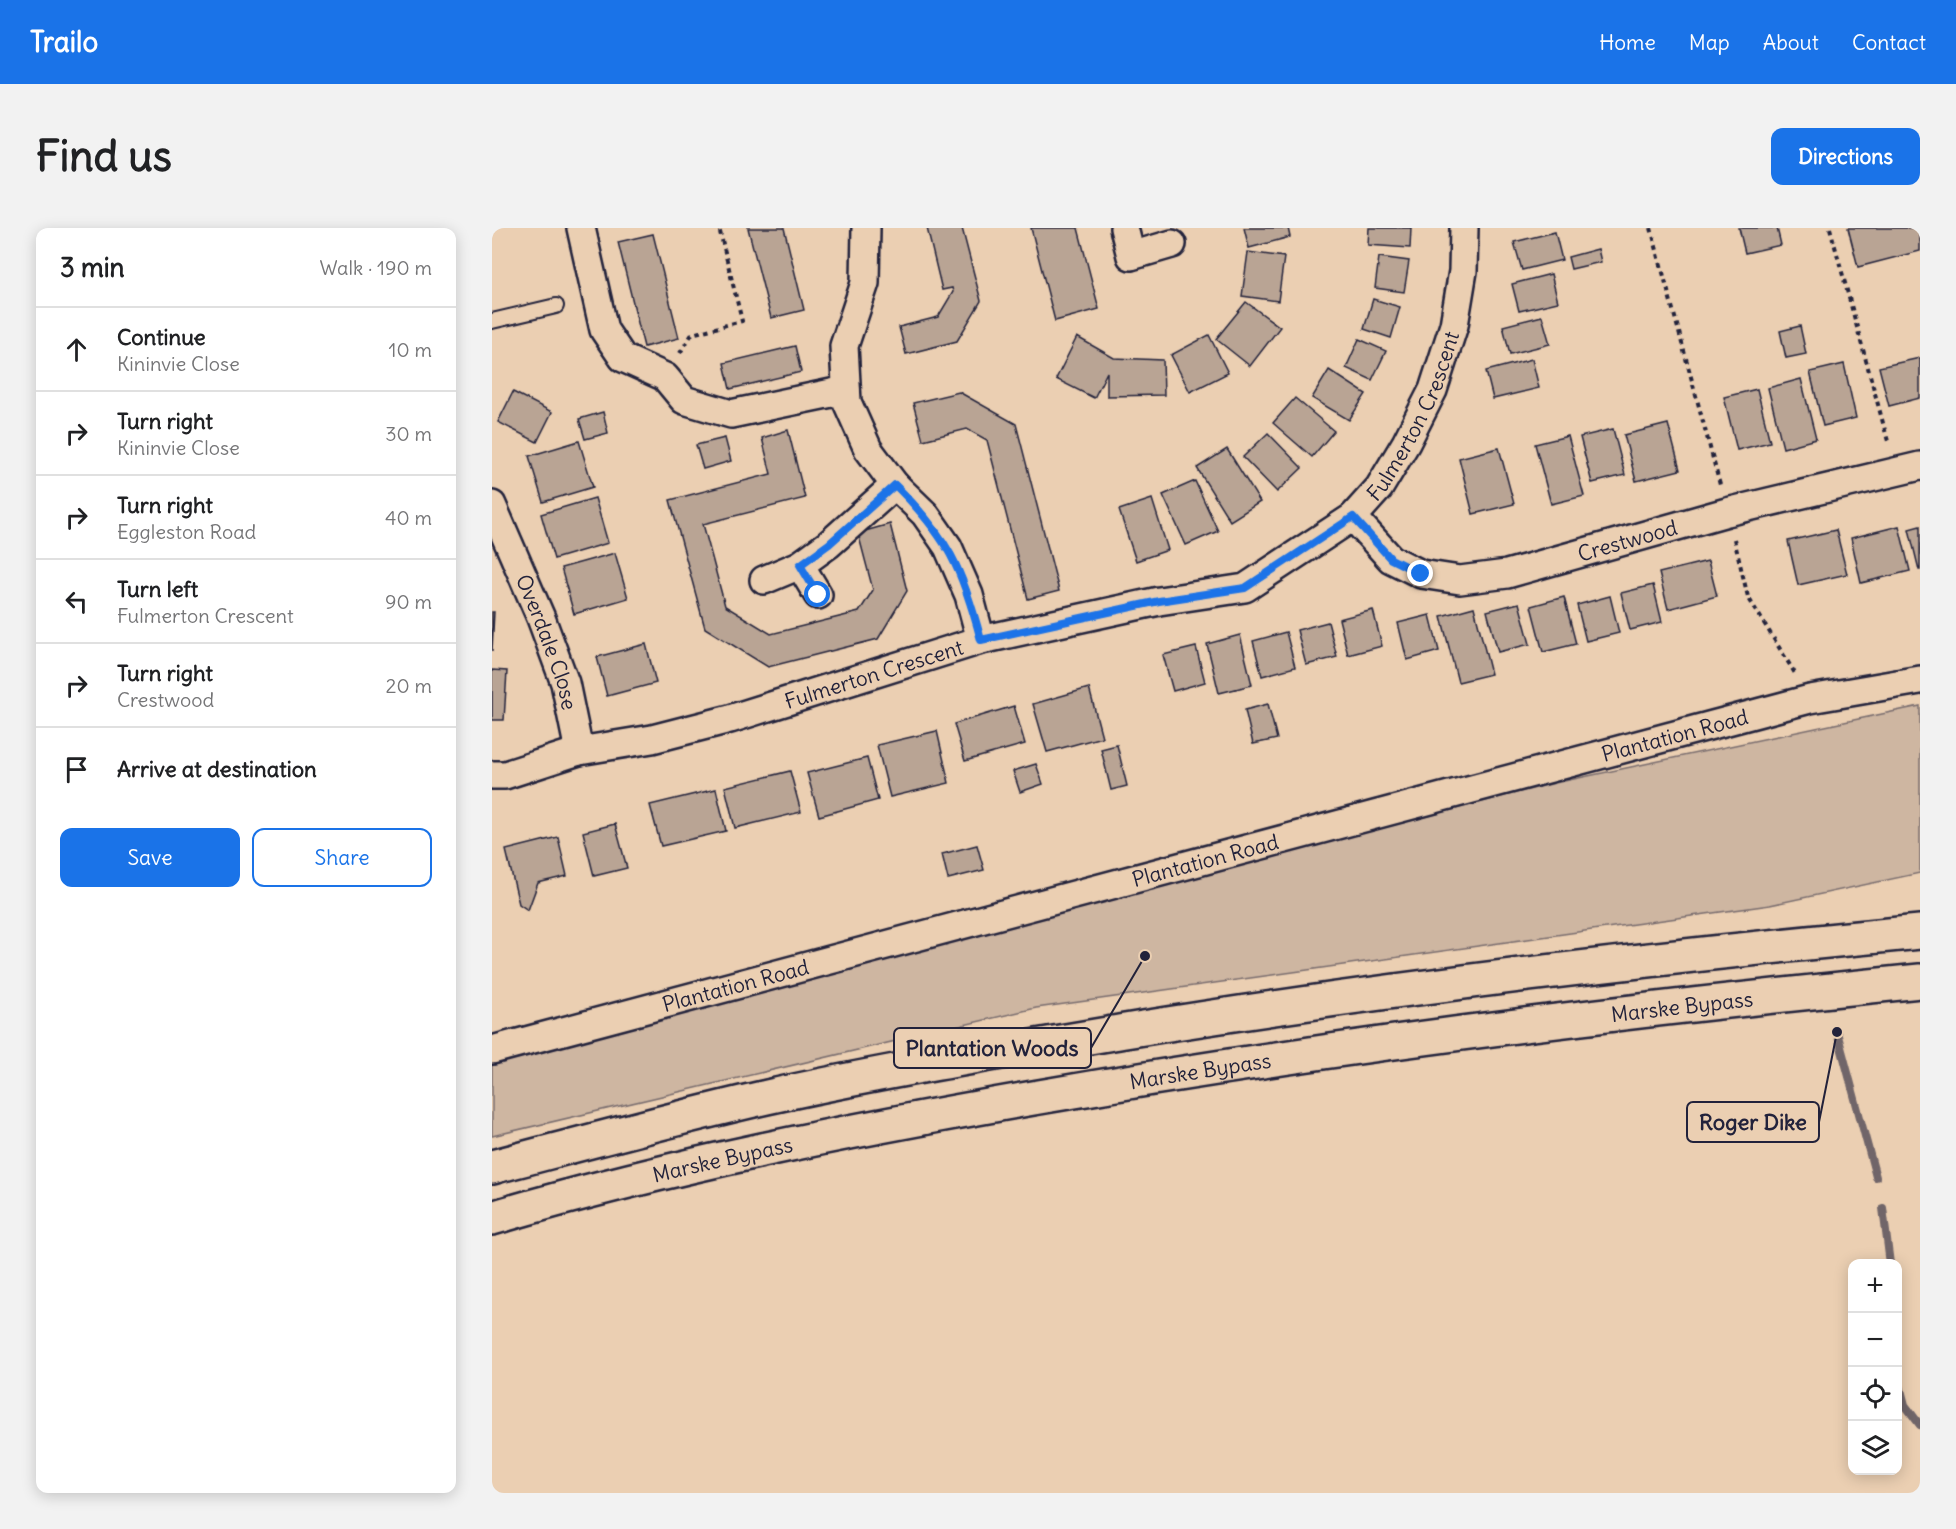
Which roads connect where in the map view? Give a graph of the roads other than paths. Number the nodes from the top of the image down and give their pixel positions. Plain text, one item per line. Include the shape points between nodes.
1 (581, 228) edge
2 (866, 228) edge
3 (1124, 228) edge
4 (1464, 228) edge
5 (1172, 244) dead end
6 (556, 306) dead end
7 (492, 321) edge
8 (846, 390) junction
9 (1908, 469) edge
10 (895, 485) junction
11 (492, 505) edge
12 (1353, 517) junction
13 (800, 565) junction
14 (764, 580) dead end
15 (818, 595) dead end
16 (981, 640) junction
17 (1920, 680) edge
18 (579, 751) junction
19 (492, 775) edge
20 (1920, 932) edge
21 (1920, 981) edge
22 (492, 1050) edge
23 (492, 1167) edge
24 (492, 1218) edge

1 - 8 street via 604,330 623,358 665,377 684,400 731,414
2 - 8 street via 865,283 844,345
3 - 5 street via 1131,256
4 - 12 street, Fulmerton Crescent via 1454,324 1433,390 1379,488
6 - 7 lane
8 - 10 street via 847,402 868,449
9 - 12 street, Crestwood via 1727,512 1507,574 1460,580 1421,574 1391,559
10 - 13 street
10 - 16 street via 925,514 948,547 969,595
11 - 18 street, Overdale Close via 565,683
12 - 16 street, Fulmerton Crescent via 1245,588 1159,601
13 - 14 street
13 - 15 street
16 - 18 street, Fulmerton Crescent via 730,718 652,739
17 - 22 street, Plantation Road via 1810,699
18 - 19 street, Fulmerton Crescent via 505,775
20 - 23 main road via 1729,950 1457,983 1025,1048 771,1096
21 - 24 main road, Marske Bypass via 1500,1027 1212,1067 732,1155

